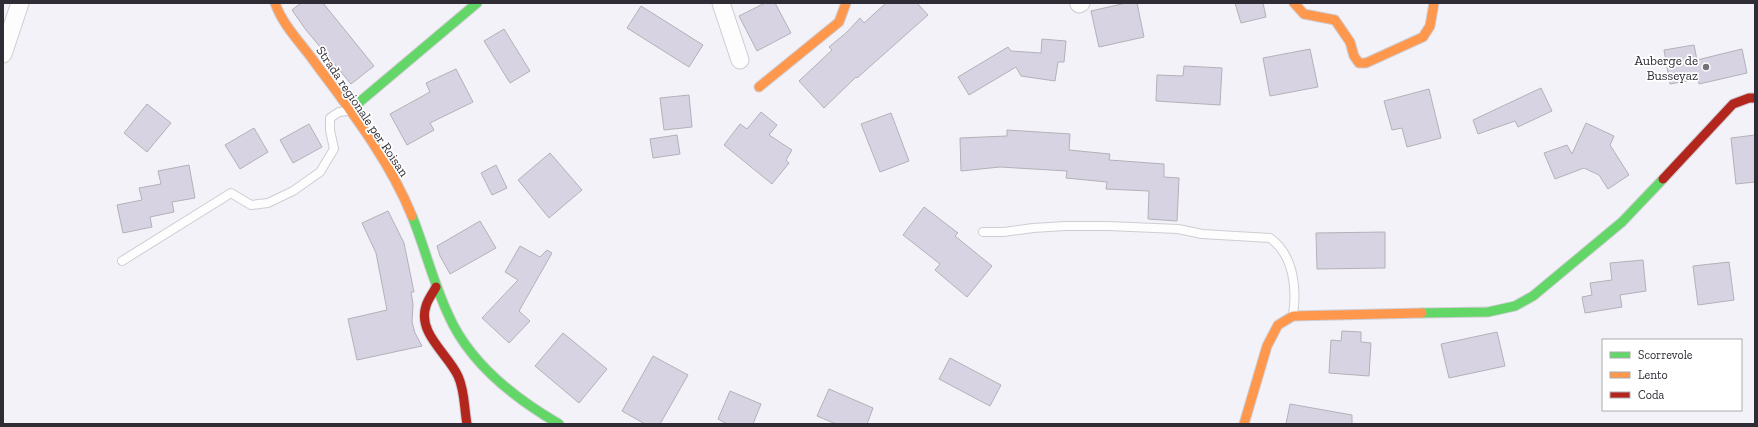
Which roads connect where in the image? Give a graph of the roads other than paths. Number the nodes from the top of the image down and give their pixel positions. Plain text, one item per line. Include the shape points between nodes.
1 (20, 3) edge
2 (275, 3) edge
3 (477, 3) edge
4 (721, 3) edge
5 (846, 3) edge
6 (1294, 3) edge
7 (1434, 3) edge
8 (3, 54) edge
9 (740, 60) dead end
10 (759, 87) dead end
11 (1755, 98) edge
12 (350, 110) junction
13 (983, 232) dead end
14 (122, 261) dead end
15 (436, 287) junction
16 (1293, 316) junction
17 (467, 424) edge
18 (559, 424) edge
19 (1244, 424) edge

1 - 8 street
2 - 12 street, Strada regionale per Roisan
3 - 12 street
4 - 9 street
5 - 10 street via 839,22
6 - 7 street via 1304,14 1335,20 1350,42 1359,63 1366,63 1423,37 1430,26
11 - 16 street via 1733,104 1622,222 1532,296 1515,306 1488,312
12 - 14 lane via 339,112 330,118 334,148 320,172 293,191 268,203 251,205 230,193
12 - 15 street, Strada regionale per Roisan via 397,184
13 - 16 lane via 1065,226 1108,226 1270,238 1277,243 1292,267 1296,299
15 - 17 street via 425,308 426,324 432,338 458,375
15 - 18 street, Strada regionale per Roisan via 455,330 472,356 515,396
16 - 19 street via 1278,325 1267,346

